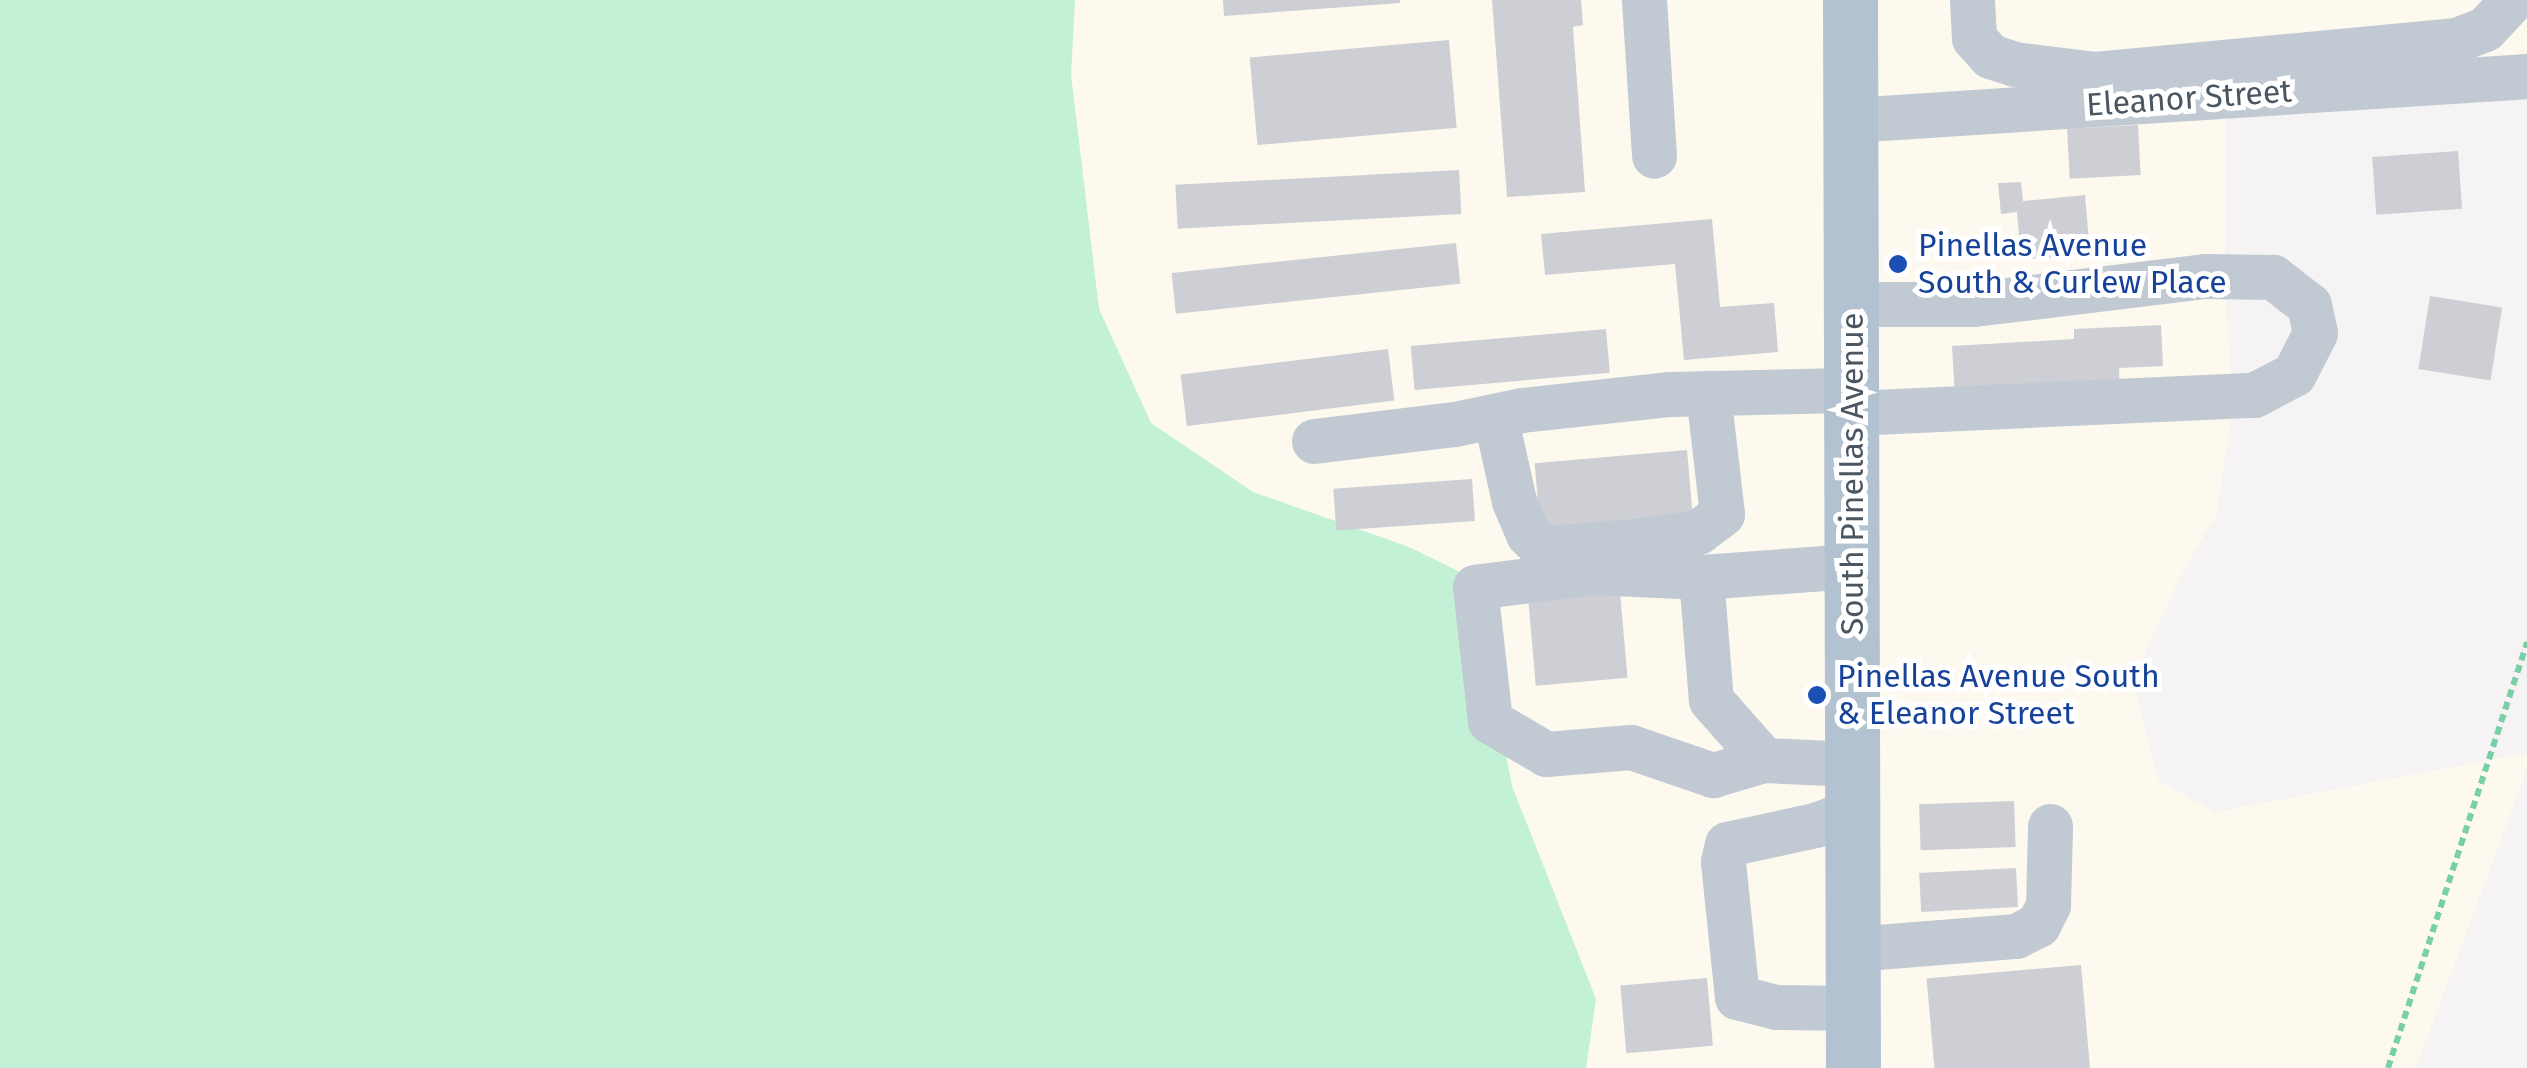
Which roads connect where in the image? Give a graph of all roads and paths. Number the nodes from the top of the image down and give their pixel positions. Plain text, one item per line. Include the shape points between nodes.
1 (1644, 0) edge
2 (1850, 0) edge
3 (1972, 0) edge
4 (2512, 0) edge
5 (2527, 76) edge
6 (1851, 120) junction
7 (1654, 156) dead end
8 (1852, 304) junction
9 (1708, 394) junction
10 (1852, 401) junction
11 (1495, 416) junction
12 (1314, 441) dead end
13 (1851, 566) junction
14 (1701, 577) junction
15 (2527, 642) edge
16 (1764, 760) junction
17 (1852, 788) junction
18 (2050, 826) dead end
19 (1853, 949) junction
20 (1853, 1008) junction
21 (1854, 1068) edge
22 (2388, 1068) edge

1 - 7 lane
2 - 6 main road, South Pinellas Avenue
3 - 4 lane via 1974,38 1990,56 2095,74 2456,40 2485,29
5 - 6 lane, Eleanor Street
6 - 8 main road, South Pinellas Avenue
8 - 10 main road, South Pinellas Avenue
8 - 10 lane via 1974,304 2205,276 2273,277 2309,305 2315,334 2294,374 2254,396
9 - 10 lane
9 - 11 lane
9 - 11 lane via 1722,514 1698,532 1635,541 1540,545 1514,500
10 - 13 main road, South Pinellas Avenue
11 - 12 lane
13 - 14 lane
13 - 17 main road, South Pinellas Avenue
14 - 16 lane via 1711,700
14 - 16 lane via 1593,572 1475,587 1490,722 1546,754 1632,747 1713,776
15 - 22 path
16 - 17 lane
17 - 19 main road, South Pinellas Avenue
17 - 20 lane via 1815,825 1727,844 1723,862 1738,998 1776,1007
18 - 19 lane via 2048,905 2038,925 2016,936
19 - 20 main road, South Pinellas Avenue
20 - 21 main road, South Pinellas Avenue

